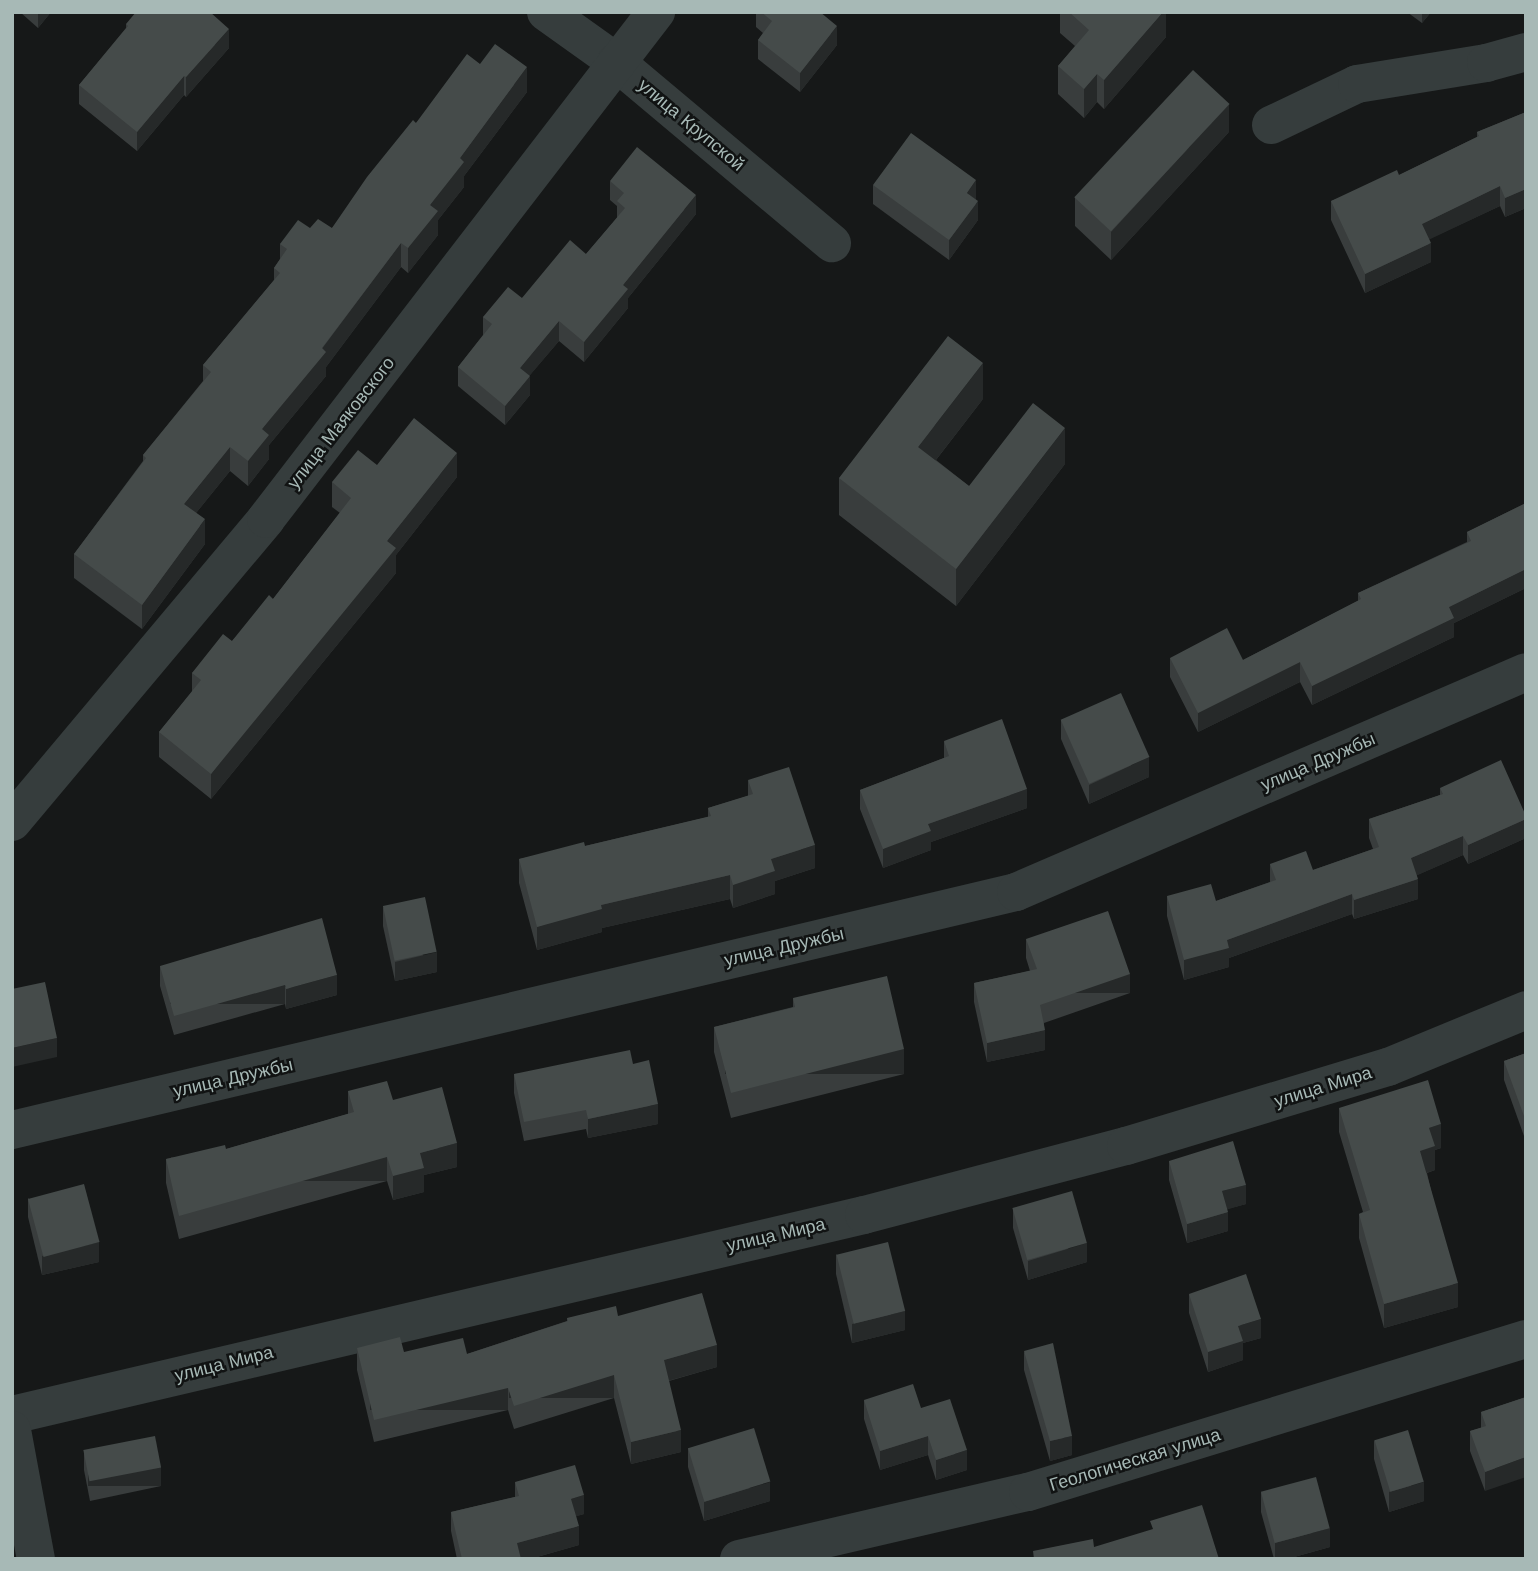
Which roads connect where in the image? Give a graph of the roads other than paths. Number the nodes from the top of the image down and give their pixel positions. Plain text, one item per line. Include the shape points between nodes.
1 (546, 12) edge
2 (656, 12) edge
3 (1526, 52) edge
4 (616, 62) junction
5 (1271, 125) dead end
6 (832, 243) dead end
7 (1525, 674) edge
8 (12, 822) edge
9 (1526, 1010) edge
10 (12, 1130) edge
11 (1526, 1339) edge
12 (12, 1415) edge
13 (12, 1430) edge
14 (36, 1559) edge
15 (739, 1559) edge

1 - 4 street, улица Крупской
2 - 4 street, улица Маяковского
3 - 5 street via 1357,84
4 - 6 street, улица Крупской
4 - 8 street, улица Маяковского via 267,519
7 - 10 street, улица Дружбы via 1016,892
9 - 12 street, улица Мира via 1388,1068 1126,1146 864,1215
11 - 15 street, Геологическая улица via 1028,1492
13 - 14 street

